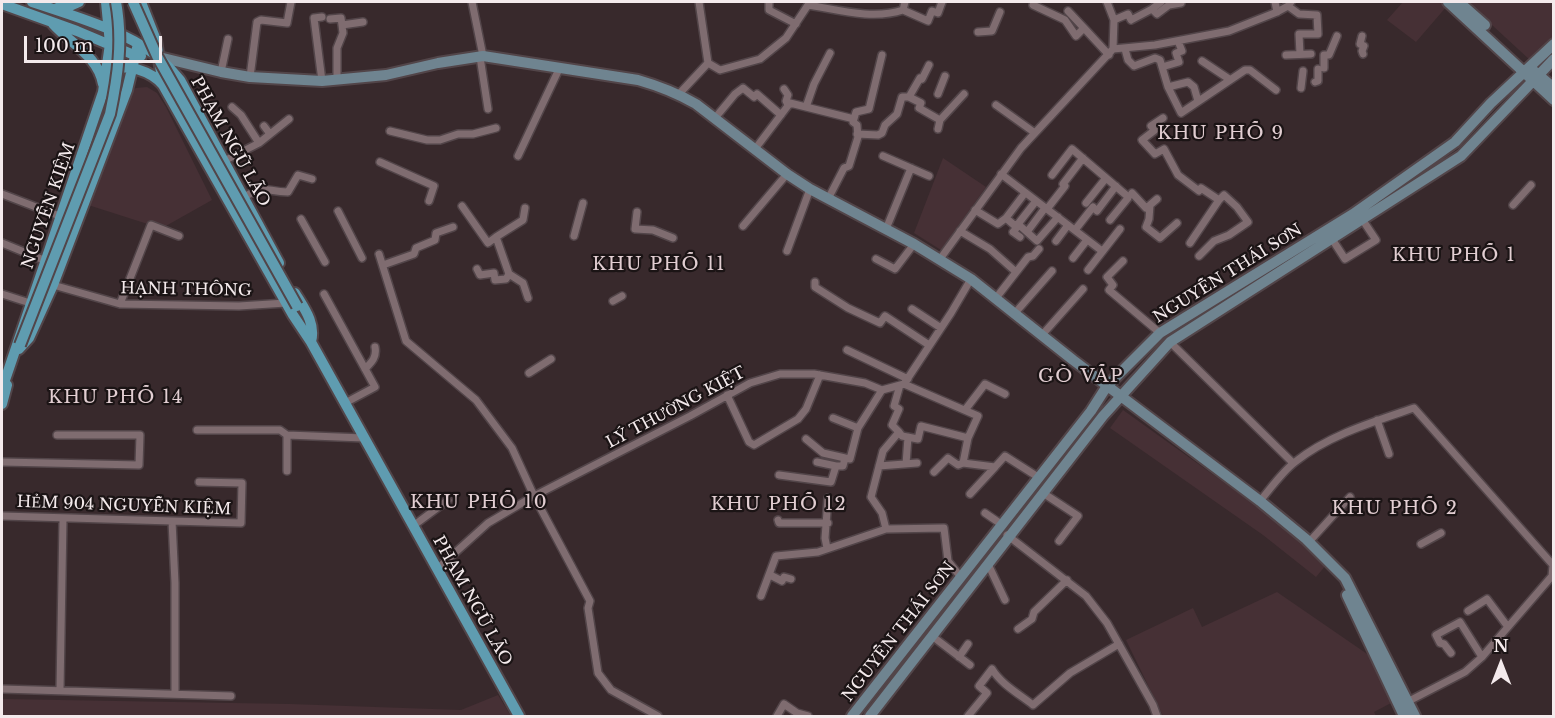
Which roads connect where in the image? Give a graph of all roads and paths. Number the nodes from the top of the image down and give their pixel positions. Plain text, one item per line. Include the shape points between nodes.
1 (32, 2) edge
2 (79, 2) edge
3 (116, 2) edge
4 (134, 2) edge
5 (141, 2) edge
6 (291, 2) edge
7 (472, 2) edge
8 (699, 2) edge
9 (769, 2) edge
10 (904, 2) edge
11 (942, 2) edge
12 (1107, 2) edge
13 (1161, 2) edge
14 (1275, 2) edge
15 (1448, 2) edge
16 (1459, 2) edge
17 (5, 3) edge
18 (809, 3) edge
19 (1181, 3) edge
20 (1290, 4) edge
21 (1033, 5) dead end
22 (106, 7) edge
23 (51, 8) junction
24 (1152, 9) junction
25 (903, 10) junction
26 (1068, 10) dead end
27 (1000, 12) dead end
28 (1277, 12) junction
29 (1114, 20) junction
30 (51, 21) junction
31 (363, 22) dead end
32 (796, 24) junction
33 (342, 25) junction
34 (1084, 28) junction
35 (109, 30) junction
36 (978, 32) dead end
37 (1336, 36) dead end
38 (1362, 36) dead end
39 (228, 39) dead end
40 (1178, 41) junction
41 (110, 44) junction
42 (138, 44) junction
43 (1554, 44) edge
44 (1125, 49) junction
45 (1111, 52) junction
46 (830, 53) dead end
47 (1300, 54) junction
48 (1311, 54) dead end
49 (1363, 54) dead end
50 (882, 55) dead end
51 (1286, 55) dead end
52 (134, 56) junction
53 (481, 56) junction
54 (159, 57) junction
55 (1554, 58) edge
56 (1202, 61) dead end
57 (708, 63) junction
58 (929, 65) dead end
59 (560, 67) junction
60 (1162, 67) junction
61 (132, 69) junction
62 (1303, 71) dead end
63 (221, 72) junction
64 (1531, 73) junction
65 (945, 76) dead end
66 (107, 77) junction
67 (250, 77) junction
68 (1229, 79) junction
69 (337, 80) junction
70 (322, 81) junction
71 (1315, 82) dead end
72 (163, 85) junction
73 (1168, 87) junction
74 (1301, 88) dead end
75 (1554, 88) edge
76 (784, 89) dead end
77 (1276, 90) dead end
78 (104, 92) junction
79 (680, 94) junction
80 (938, 94) dead end
81 (964, 94) dead end
82 (909, 97) junction
83 (1554, 100) edge
84 (1198, 101) junction
85 (788, 105) junction
86 (996, 105) dead end
87 (232, 106) dead end
88 (806, 106) junction
89 (488, 110) dead end
90 (781, 115) junction
91 (716, 118) junction
92 (1163, 118) dead end
93 (289, 119) dead end
94 (854, 119) junction
95 (940, 120) junction
96 (264, 126) dead end
97 (496, 129) dead end
98 (938, 129) dead end
99 (390, 131) dead end
100 (1035, 133) junction
101 (270, 134) junction
102 (857, 134) junction
103 (259, 143) junction
104 (754, 149) junction
105 (518, 156) dead end
106 (883, 156) dead end
107 (1083, 158) junction
108 (224, 161) junction
109 (380, 162) dead end
110 (911, 168) junction
111 (787, 174) junction
112 (1001, 174) junction
113 (1052, 175) dead end
114 (929, 176) dead end
115 (1106, 178) junction
116 (312, 179) dead end
117 (1531, 185) dead end
118 (1116, 186) junction
119 (810, 189) junction
120 (1025, 193) junction
121 (2, 195) edge
122 (1130, 195) junction
123 (243, 198) junction
124 (828, 199) junction
125 (1156, 199) dead end
126 (1219, 200) junction
127 (429, 201) dead end
128 (1036, 201) junction
129 (583, 203) dead end
130 (1150, 205) junction
131 (1514, 205) dead end
132 (462, 206) dead end
133 (1092, 207) junction
134 (525, 208) dead end
135 (1046, 209) junction
136 (975, 210) junction
137 (338, 211) dead end
138 (637, 212) dead end
139 (62, 217) junction
140 (1006, 218) junction
141 (1058, 218) junction
142 (301, 219) dead end
143 (1362, 219) junction
144 (1110, 220) dead end
145 (1177, 223) dead end
146 (1018, 225) junction
147 (1068, 225) junction
148 (743, 226) dead end
149 (453, 227) dead end
150 (886, 229) junction
151 (1120, 229) dead end
152 (1075, 230) junction
153 (960, 231) junction
154 (1027, 232) junction
155 (179, 236) dead end
156 (574, 236) dead end
157 (496, 237) junction
158 (1020, 237) dead end
159 (674, 238) dead end
160 (1332, 239) junction
161 (1087, 240) junction
162 (1056, 241) dead end
163 (2, 243) edge
164 (1190, 243) dead end
165 (914, 244) junction
166 (1040, 249) dead end
167 (1305, 250) junction
168 (787, 251) dead end
169 (1102, 251) junction
170 (379, 254) dead end
171 (1199, 256) dead end
172 (362, 258) dead end
173 (1073, 258) dead end
174 (876, 259) dead end
175 (940, 259) junction
176 (46, 261) junction
177 (1123, 261) dead end
178 (325, 262) dead end
179 (383, 265) junction
180 (477, 269) dead end
181 (1088, 270) dead end
182 (1052, 271) dead end
183 (1016, 272) junction
184 (509, 274) junction
185 (971, 279) junction
186 (815, 282) dead end
187 (53, 285) junction
188 (1083, 289) dead end
189 (2, 294) edge
190 (324, 294) dead end
191 (622, 296) dead end
192 (528, 298) dead end
193 (996, 298) junction
194 (613, 302) dead end
195 (30, 303) junction
196 (120, 304) junction
197 (291, 304) junction
198 (912, 309) dead end
199 (1015, 313) junction
200 (941, 328) junction
201 (1160, 333) junction
202 (1042, 335) junction
203 (311, 342) junction
204 (1170, 342) junction
205 (929, 345) junction
206 (375, 346) dead end
207 (18, 348) junction
208 (847, 350) dead end
209 (551, 359) dead end
210 (365, 369) junction
211 (529, 373) dead end
212 (820, 375) junction
213 (904, 383) junction
214 (1107, 386) junction
215 (2, 389) edge
216 (882, 390) junction
217 (1005, 394) dead end
218 (727, 395) junction
219 (1120, 396) junction
220 (345, 403) junction
221 (2, 404) edge
222 (965, 410) junction
223 (833, 418) dead end
224 (1377, 420) junction
225 (858, 428) junction
226 (197, 430) dead end
227 (899, 432) junction
228 (57, 435) dead end
229 (287, 435) junction
230 (908, 437) junction
231 (364, 438) junction
232 (968, 438) junction
233 (806, 439) dead end
234 (1389, 454) dead end
235 (844, 458) junction
236 (2, 462) edge
237 (817, 462) dead end
238 (917, 463) dead end
239 (963, 463) junction
240 (1293, 463) junction
241 (906, 464) junction
242 (879, 465) junction
243 (836, 466) junction
244 (995, 467) junction
245 (286, 471) dead end
246 (934, 472) dead end
247 (779, 475) dead end
248 (1038, 477) junction
249 (199, 482) dead end
250 (1043, 493) junction
251 (969, 494) dead end
252 (534, 496) junction
253 (1350, 497) dead end
254 (828, 498) dead end
255 (447, 500) dead end
256 (1260, 501) junction
257 (985, 513) dead end
258 (2, 516) edge
259 (63, 519) junction
260 (778, 520) dead end
261 (172, 521) junction
262 (828, 523) junction
263 (413, 526) junction
264 (999, 526) junction
265 (886, 529) junction
266 (1441, 533) dead end
267 (1010, 537) junction
268 (1059, 541) dead end
269 (1309, 542) junction
270 (1421, 544) dead end
271 (827, 548) junction
272 (988, 564) junction
273 (1553, 565) edge
274 (437, 569) junction
275 (1338, 572) junction
276 (770, 575) junction
277 (960, 576) junction
278 (791, 579) dead end
279 (1067, 580) junction
280 (760, 596) dead end
281 (1005, 600) dead end
282 (1468, 611) dead end
283 (1508, 627) junction
284 (1018, 629) dead end
285 (932, 636) junction
286 (968, 644) dead end
287 (1119, 644) junction
288 (1451, 652) dead end
289 (959, 657) junction
290 (1482, 657) junction
291 (970, 665) dead end
292 (2, 689) edge
293 (60, 690) junction
294 (175, 694) junction
295 (231, 696) dead end
296 (1407, 702) junction
297 (519, 717) edge
298 (658, 717) edge
299 (777, 717) edge
300 (808, 717) edge
301 (852, 717) edge
302 (870, 717) edge
303 (968, 717) edge
304 (1157, 717) edge
305 (1404, 717) edge
306 (1415, 717) edge

1 - 23 main road
2 - 23 main road
3 - 207 main road, bridge via 120,55 110,114
4 - 22 main road
4 - 197 main road, bridge via 157,56
5 - 54 main road
6 - 67 street via 287,23 257,22
7 - 53 street
8 - 57 street
9 - 32 street via 769,10
10 - 25 street
11 - 25 street via 938,13 932,11 928,21
12 - 29 street
13 - 24 street
14 - 28 street
15 - 64 main road
16 - 64 main road
17 - 30 main road
18 - 25 street via 889,15
18 - 32 street
19 - 24 street via 1169,5 1156,14
20 - 28 street
20 - 47 street via 1299,14 1317,15 1318,34 1299,34
21 - 34 street via 1065,20 1076,36
22 - 35 main road, NGUYỄN KIỆM
23 - 35 main road
24 - 29 street via 1131,20 1128,14
26 - 34 street
27 - 36 street via 992,31
28 - 40 street via 1229,31
29 - 45 street
30 - 41 main road
30 - 78 main road via 97,66
31 - 33 street
32 - 57 street via 786,38 760,59 720,70
33 - 69 street
33 - 70 street via 341,18 314,18
34 - 45 street
35 - 41 main road, NGUYỄN KIỆM
35 - 42 main road
37 - 71 street via 1329,55 1324,54
38 - 49 street
39 - 63 street
40 - 44 street
40 - 60 street via 1182,51 1176,52 1179,62
41 - 52 main road
41 - 66 main road, NGUYỄN KIỆM
42 - 52 main road, NGUYỄN KIỆM
42 - 54 main road
43 - 64 main road, NGUYỄN THÁI SƠN
44 - 45 street
44 - 60 street via 1134,66 1155,58
45 - 100 street
46 - 88 street
47 - 48 street
47 - 51 street
50 - 94 street via 870,109 856,112
52 - 54 main road
52 - 61 main road, NGUYỄN KIỆM
53 - 59 main road
53 - 69 main road via 386,75
53 - 89 street
54 - 63 main road
54 - 72 main road, PHẠM NGŨ LÃO
54 - 108 main road, PHẠM NGŨ LÃO via 180,80
55 - 64 main road, NGUYỄN THÁI SƠN
56 - 68 street
57 - 79 street
58 - 82 street
59 - 79 main road via 638,80
59 - 105 street
60 - 73 street
61 - 66 main road via 117,68
61 - 72 main road via 148,73
61 - 187 main road, NGUYỄN KIỆM
62 - 74 street
63 - 67 main road
64 - 75 main road
64 - 83 main road
64 - 143 main road, NGUYỄN THÁI SƠN via 1461,156
64 - 167 main road, NGUYỄN THÁI SƠN via 1455,142
65 - 80 street
66 - 78 main road, NGUYỄN KIỆM
67 - 70 main road
68 - 77 street via 1250,70
68 - 84 street
69 - 70 main road
72 - 197 main road, PHẠM NGŨ LÃO
73 - 84 street via 1188,82
73 - 84 street via 1181,113
76 - 85 street
78 - 139 main road, NGUYỄN KIỆM
79 - 91 main road
81 - 95 street
82 - 95 street
82 - 102 street via 902,97 897,114 885,124 882,133
85 - 88 street
85 - 90 street
86 - 100 street
87 - 103 street
88 - 94 street
90 - 91 street via 757,94 754,97 743,88
90 - 104 street
91 - 104 main road
92 - 126 street via 1151,126 1155,130 1142,140 1155,154 1164,149 1178,175
93 - 101 street
94 - 102 street
95 - 98 street
96 - 101 street
97 - 99 street via 440,140
100 - 112 street
101 - 103 street
102 - 124 street via 849,166 844,168
103 - 108 street
104 - 111 main road
106 - 110 street
107 - 113 street via 1072,149
107 - 115 street
107 - 135 street
108 - 123 main road, PHẠM NGŨ LÃO
109 - 127 street via 434,186
110 - 114 street
110 - 150 street
111 - 119 main road
111 - 148 street
112 - 120 street
112 - 136 street
115 - 118 street
115 - 133 street
116 - 123 street via 298,175 288,192 256,189
117 - 131 street
118 - 122 street
118 - 133 street
119 - 124 main road
119 - 168 street
120 - 128 street
120 - 140 street
121 - 139 street
122 - 130 street via 1146,208
122 - 144 street
123 - 203 main road, PHẠM NGŨ LÃO via 309,317 313,329
124 - 150 main road
125 - 130 street
126 - 164 street
126 - 171 street via 1224,195 1248,222 1214,241
128 - 135 street
128 - 146 street
129 - 156 street
130 - 145 street via 1146,227 1160,238
132 - 157 street via 488,243
133 - 152 street
134 - 157 street via 523,220
135 - 141 street
135 - 154 street
136 - 140 street via 998,224
136 - 153 street
137 - 172 street
138 - 159 street via 635,229 653,230
139 - 176 main road, NGUYỄN KIỆM
140 - 146 street
141 - 147 street
141 - 154 street via 1037,241
142 - 178 street
143 - 160 main road, NGUYỄN THÁI SƠN
143 - 160 street via 1376,240 1345,259
146 - 154 street
146 - 158 street via 1013,232
147 - 152 street
147 - 162 street
149 - 179 street via 436,232 435,240 416,248 414,254
150 - 165 main road
151 - 169 street
152 - 161 street
153 - 175 street
153 - 183 street via 990,249
155 - 196 street via 151,225
157 - 184 street
160 - 167 main road, NGUYỄN THÁI SƠN
161 - 169 street
161 - 173 street
163 - 176 street
165 - 174 street via 895,269
165 - 175 main road
166 - 183 street
167 - 201 main road, NGUYỄN THÁI SƠN
167 - 204 main road, NGUYỄN THÁI SƠN
169 - 181 street
170 - 179 street
175 - 185 main road
176 - 195 main road, NGUYỄN KIỆM
177 - 201 street via 1107,277 1113,285 1109,290
179 - 252 street via 406,341 476,400 512,448
180 - 184 street via 480,275 494,273 495,280 506,279
182 - 199 street
183 - 193 street
184 - 192 street via 523,283
185 - 193 main road
185 - 200 street
186 - 205 street via 814,287 848,308 880,323 885,316
187 - 196 street, HẠNH THÔNG
187 - 207 main road, NGUYỄN KIỆM via 29,338
188 - 202 street
189 - 195 street
190 - 210 street
191 - 194 street
193 - 199 main road
195 - 215 main road, NGUYỄN KIỆM
196 - 197 street, HẠNH THÔNG
197 - 203 main road, PHẠM NGŨ LÃO
198 - 200 street
199 - 202 main road
200 - 205 street
201 - 214 main road, NGUYỄN THÁI SƠN
202 - 214 main road
203 - 220 main road, PHẠM NGŨ LÃO
204 - 219 main road, NGUYỄN THÁI SƠN
204 - 240 street
205 - 213 street
206 - 210 street via 373,362
207 - 221 main road
208 - 213 street
209 - 211 street
210 - 220 street via 375,387
212 - 216 street, LÝ THƯỜNG KIỆT
212 - 218 street, LÝ THƯỜNG KIỆT via 780,374
212 - 218 street via 806,409 798,418 754,445
213 - 216 street
213 - 222 street
213 - 227 street via 894,406 899,409 892,425
214 - 219 main road
214 - 248 main road, NGUYỄN THÁI SƠN
216 - 225 street
217 - 222 street via 985,384
218 - 252 street, LÝ THƯỜNG KIỆT
219 - 250 main road, NGUYỄN THÁI SƠN
219 - 256 main road
220 - 231 main road, PHẠM NGŨ LÃO
222 - 232 street via 978,416
223 - 225 street
224 - 234 street
224 - 240 street via 1318,446
224 - 273 street via 1414,408
225 - 235 street via 850,459
226 - 229 street via 280,430
227 - 230 street
227 - 242 street via 883,451
228 - 236 street via 140,435 139,465
229 - 231 street
229 - 245 street
230 - 232 street via 918,439 921,426
230 - 241 street
231 - 263 main road, PHẠM NGŨ LÃO
232 - 239 street
233 - 235 street via 823,453
235 - 243 street via 843,466
237 - 243 street
238 - 241 street
239 - 244 street
239 - 246 street via 958,465 948,458
240 - 256 street
241 - 242 street
242 - 265 street via 871,497 882,513
243 - 247 street via 831,482
244 - 248 street via 1005,456
244 - 251 street
248 - 264 main road, NGUYỄN THÁI SƠN
249 - 261 street, HẺM 904 NGUYỄN KIỆM via 243,483 241,523
250 - 267 main road, NGUYỄN THÁI SƠN
250 - 268 street via 1078,516
252 - 274 street, LÝ THƯỜNG KIỆT via 488,523
252 - 298 street via 590,601 597,673 611,690
253 - 269 street
254 - 262 street
255 - 263 street
256 - 269 main road
257 - 264 street
258 - 259 street, HẺM 904 NGUYỄN KIỆM
259 - 261 street, HẺM 904 NGUYỄN KIỆM
259 - 293 street
260 - 262 street
261 - 294 street
262 - 271 street
263 - 274 main road, PHẠM NGŨ LÃO
264 - 267 street
264 - 277 main road, NGUYỄN THÁI SƠN
265 - 271 street
265 - 277 street via 944,528 948,561
266 - 270 street
267 - 272 main road, NGUYỄN THÁI SƠN
267 - 279 street
269 - 275 main road
271 - 276 street via 776,556
272 - 281 street
272 - 285 main road, NGUYỄN THÁI SƠN
273 - 283 street via 1552,576
274 - 297 main road, PHẠM NGŨ LÃO
275 - 296 main road via 1360,604
275 - 305 main road
276 - 278 street via 782,581 784,577
276 - 280 street
277 - 301 main road, NGUYỄN THÁI SƠN
279 - 284 street
279 - 287 street via 1086,596
282 - 283 street via 1487,599
283 - 290 street
285 - 289 street
285 - 302 main road, NGUYỄN THÁI SƠN
286 - 289 street
287 - 303 street via 1070,673 1033,705 999,680 992,669 979,686 987,693
287 - 304 street
288 - 290 street via 1436,635 1460,622
289 - 291 street
290 - 296 street via 1465,672
292 - 293 street
293 - 294 street
294 - 295 street
296 - 306 main road
299 - 300 street via 784,704

